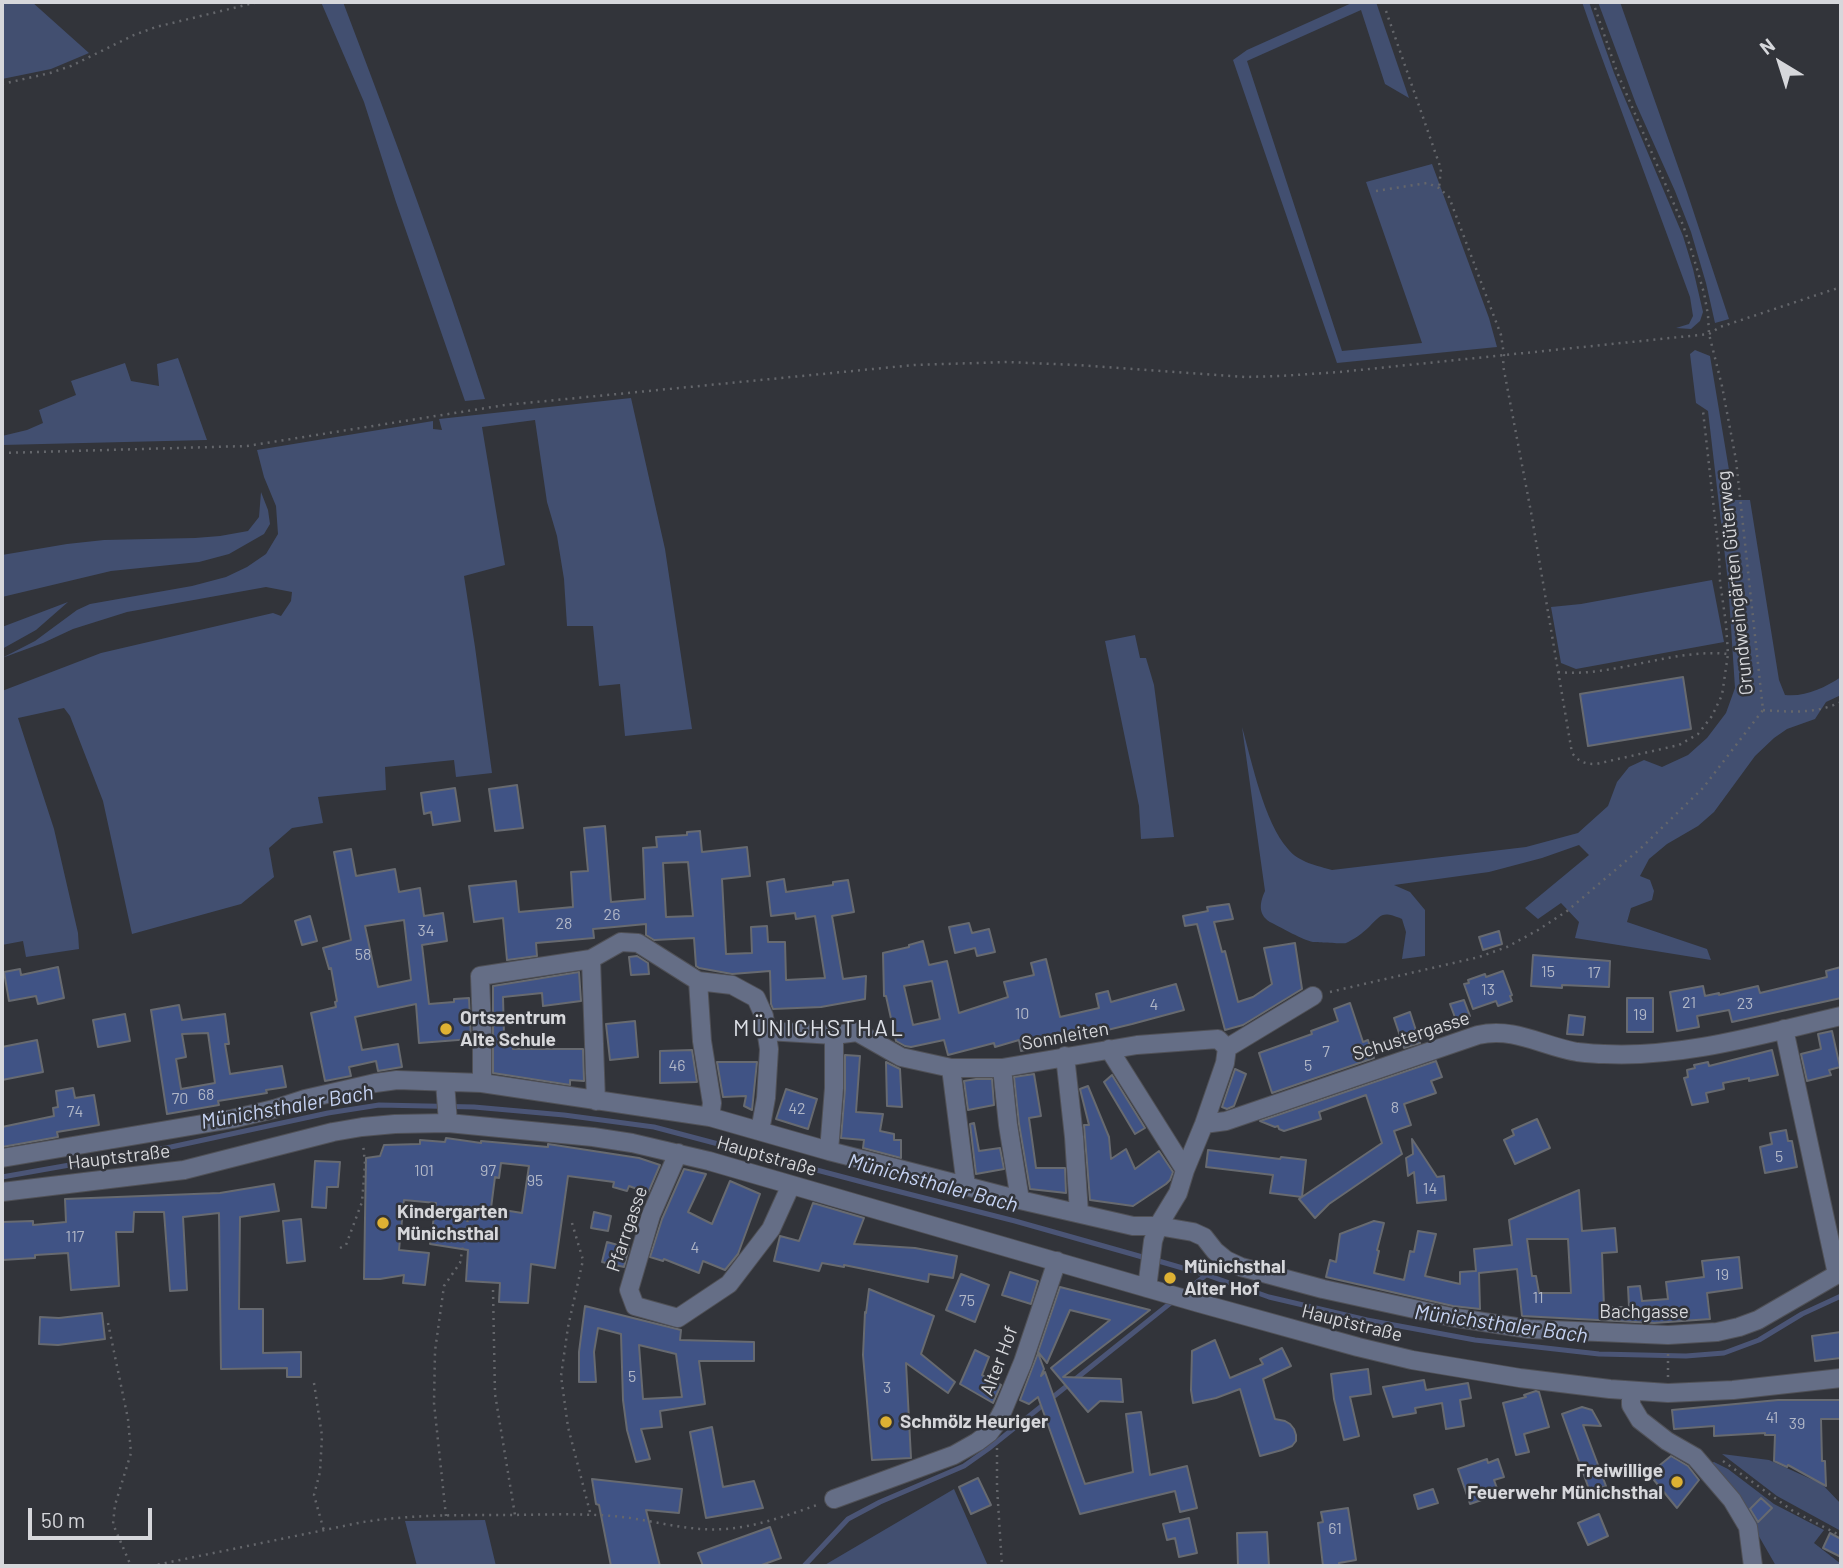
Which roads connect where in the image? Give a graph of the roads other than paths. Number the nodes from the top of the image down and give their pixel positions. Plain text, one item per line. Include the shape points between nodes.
1 (591, 959) junction
2 (698, 981) junction
3 (1313, 996) road end
4 (1841, 1016) edge
5 (1784, 1029) junction
6 (767, 1031) junction
7 (834, 1035) junction
8 (1227, 1048) junction
9 (1109, 1049) junction
10 (1065, 1056) junction
11 (951, 1068) junction
12 (1002, 1068) junction
13 (482, 1083) junction
14 (446, 1088) junction
15 (596, 1101) junction
16 (710, 1117) junction
17 (447, 1119) junction
18 (1205, 1124) junction
19 (760, 1131) junction
20 (829, 1152) junction
21 (678, 1153) junction
22 (2, 1158) edge
23 (1185, 1170) junction
24 (791, 1185) junction
25 (966, 1186) junction
26 (2, 1192) edge
27 (1020, 1200) junction
28 (1079, 1213) junction
29 (1156, 1233) junction
30 (1056, 1261) junction
31 (1839, 1273) edge
32 (1149, 1279) junction
33 (1841, 1378) edge
34 (1631, 1391) junction
35 (834, 1499) road end
36 (1753, 1566) edge

1 - 2 street via 621,942 638,943
1 - 13 street via 480,976
1 - 15 street
2 - 6 street via 732,985 756,998
2 - 16 street
3 - 8 street
4 - 5 street, Schustergasse
5 - 18 street, Schustergasse via 1660,1054 1577,1052 1493,1032 1226,1121
5 - 31 street
6 - 7 street, Sonnleiten
6 - 19 street via 769,1070
7 - 11 street, Sonnleiten via 858,1032 901,1056
7 - 20 street
8 - 9 street, Sonnleiten via 1218,1039
8 - 18 street
9 - 10 street, Sonnleiten
9 - 23 street
10 - 12 street, Sonnleiten
10 - 28 street
11 - 12 street, Sonnleiten
11 - 25 street
12 - 27 street
13 - 14 street, Hauptstraße
13 - 15 street, Hauptstraße
14 - 17 street
14 - 22 street, Hauptstraße via 397,1080 375,1083 232,1119
15 - 16 street, Hauptstraße
16 - 19 street, Hauptstraße
17 - 21 street, Hauptstraße
17 - 26 street, Hauptstraße via 333,1132 184,1170
18 - 23 street
19 - 20 street, Hauptstraße
20 - 25 street, Hauptstraße
21 - 24 street, Hauptstraße
21 - 24 street, Pfarrgasse via 651,1215 629,1290 635,1306 678,1318 729,1284 771,1229
23 - 29 street
24 - 30 street, Hauptstraße
25 - 27 street, Hauptstraße
27 - 28 street, Hauptstraße
28 - 29 street, Hauptstraße
29 - 31 street, Bachgasse via 1193,1232 1241,1267 1323,1289 1530,1329 1668,1335 1717,1332 1758,1320
29 - 32 street
30 - 32 street, Hauptstraße
30 - 35 street, Alter Hof via 1023,1362 989,1433 954,1455
32 - 34 street, Hauptstraße via 1168,1294 1412,1360
33 - 34 street, Hauptstraße via 1733,1390
34 - 36 street via 1631,1405 1640,1420 1695,1457 1732,1500 1748,1527

